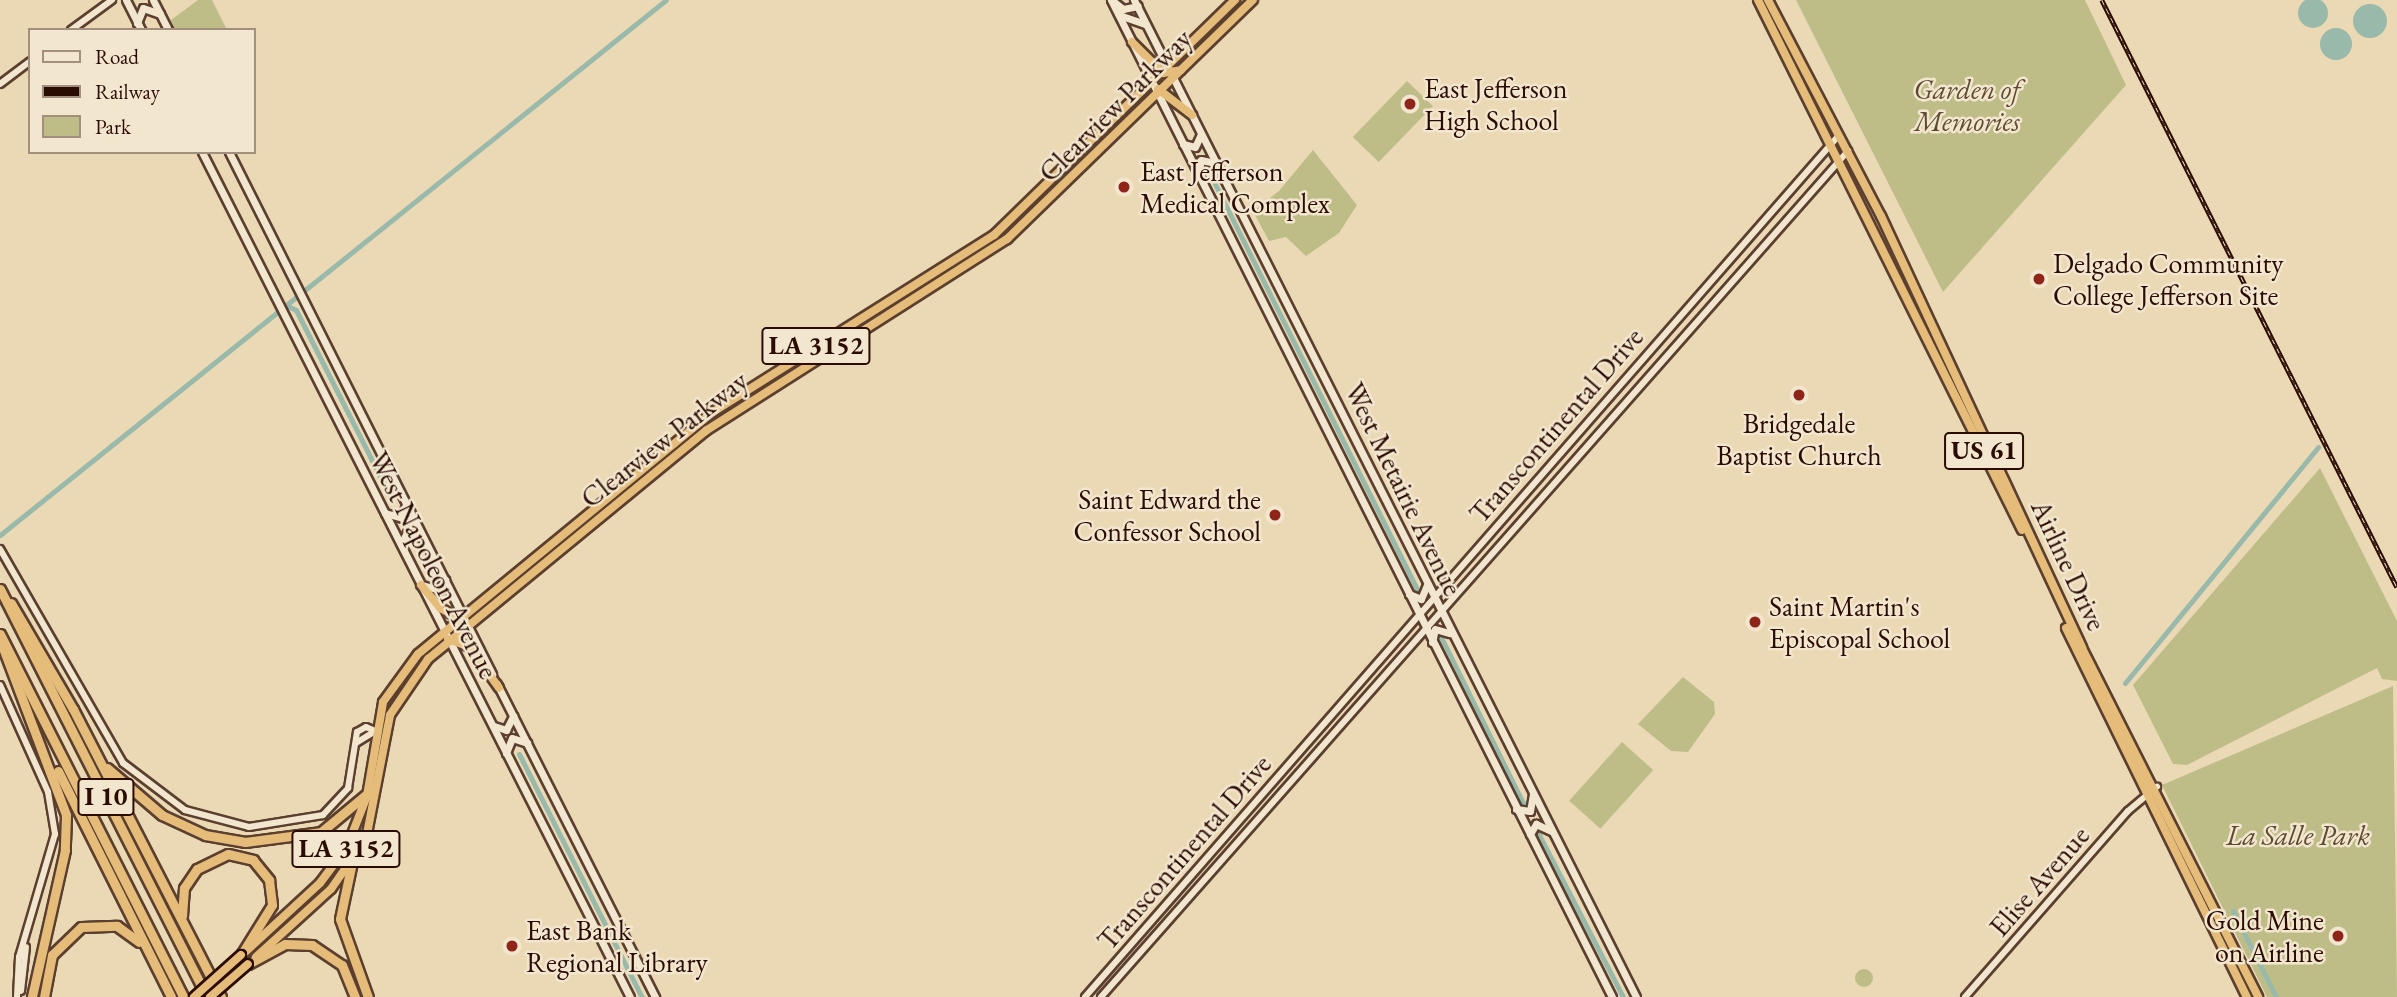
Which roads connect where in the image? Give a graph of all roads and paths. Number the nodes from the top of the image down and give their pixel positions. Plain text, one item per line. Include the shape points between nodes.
1 (112, 0) edge
2 (126, 0) edge
3 (153, 0) edge
4 (1112, 0) edge
5 (1122, 0) edge
6 (1235, 0) edge
7 (1253, 0) edge
8 (1758, 0) edge
9 (1768, 0) edge
10 (1136, 3) edge
11 (160, 14) junction
12 (1119, 15) junction
13 (1135, 16) junction
14 (139, 26) edge
15 (1148, 27) junction
16 (74, 28) edge
17 (166, 28) edge
18 (1125, 28) junction
19 (1132, 42) junction
20 (28, 63) edge
21 (1169, 73) junction
22 (0, 84) edge
23 (1157, 89) junction
24 (1192, 114) junction
25 (1115, 120) junction
26 (1201, 134) junction
27 (1839, 135) junction
28 (1831, 141) junction
29 (1182, 143) junction
30 (1105, 147) junction
31 (1848, 150) junction
32 (203, 154) edge
33 (230, 154) edge
34 (1840, 158) junction
35 (1216, 163) junction
36 (1198, 175) junction
37 (913, 290) junction
38 (875, 312) junction
39 (888, 318) junction
40 (847, 341) junction
41 (675, 441) junction
42 (658, 455) junction
43 (665, 464) junction
44 (648, 478) junction
45 (406, 501) junction
46 (385, 512) junction
47 (425, 541) junction
48 (401, 545) junction
49 (0, 549) edge
50 (445, 579) junction
51 (1427, 584) junction
52 (421, 585) junction
53 (1404, 589) junction
54 (2, 593) edge
55 (1433, 597) junction
56 (1440, 612) junction
57 (1418, 615) junction
58 (464, 620) junction
59 (1424, 628) junction
60 (1452, 635) junction
61 (0, 636) edge
62 (448, 637) junction
63 (1433, 646) junction
64 (0, 685) edge
65 (499, 688) junction
66 (383, 702) junction
67 (513, 716) junction
68 (491, 723) junction
69 (386, 729) junction
70 (375, 732) junction
71 (41, 742) junction
72 (527, 744) junction
73 (506, 753) junction
74 (99, 759) junction
75 (382, 763) junction
76 (2157, 787) junction
77 (1532, 792) junction
78 (368, 793) junction
79 (2146, 793) junction
80 (1514, 806) junction
81 (1530, 837) junction
82 (1555, 837) junction
83 (352, 862) junction
84 (2214, 906) junction
85 (2205, 910) junction
86 (183, 921) junction
87 (150, 954) junction
88 (241, 955) junction
89 (248, 964) junction
90 (1088, 996) edge
91 (19, 997) edge
92 (30, 997) edge
93 (44, 997) edge
94 (171, 997) edge
95 (183, 997) edge
96 (194, 997) edge
97 (209, 997) edge
98 (220, 997) edge
99 (355, 997) edge
100 (368, 997) edge
101 (630, 997) edge
102 (655, 997) edge
103 (1101, 997) edge
104 (1612, 997) edge
105 (1636, 997) edge
106 (1965, 997) edge
107 (2248, 997) edge
108 (2258, 997) edge

1 - 16 street
2 - 14 main road
3 - 11 main road
4 - 5 main road
4 - 10 main road via 1124,9
4 - 12 main road, West Metairie Avenue
6 - 21 highway, Clearview Parkway / LA 3152
7 - 21 highway, Clearview Parkway / LA 3152 via 1184,69
8 - 28 highway, Airline Drive / US 61
9 - 27 highway, Airline Drive / US 61
10 - 15 main road, West Metairie Avenue
11 - 14 main road via 143,8
11 - 17 main road
12 - 13 main road
12 - 18 main road, West Metairie Avenue
13 - 15 main road
13 - 18 main road
15 - 21 main road, West Metairie Avenue
18 - 19 main road, West Metairie Avenue
19 - 21 highway
19 - 23 main road, West Metairie Avenue
20 - 22 street
21 - 23 highway, Clearview Parkway / LA 3152
21 - 24 main road, West Metairie Avenue
23 - 24 highway
23 - 25 highway, Clearview Parkway / LA 3152 via 1143,93
23 - 29 main road, West Metairie Avenue
23 - 30 highway, Clearview Parkway / LA 3152
24 - 26 main road, West Metairie Avenue
25 - 30 highway
25 - 37 highway, Clearview Parkway / LA 3152 via 1024,211
26 - 29 main road via 1195,147
26 - 35 main road, West Metairie Avenue
27 - 28 street, Transcontinental Drive
27 - 31 highway, Airline Drive / US 61
28 - 34 highway, Airline Drive / US 61
28 - 55 street, Transcontinental Drive
29 - 36 main road, West Metairie Avenue
30 - 39 highway, Clearview Parkway / LA 3152 via 1007,239
31 - 34 street, Transcontinental Drive
31 - 76 highway, Airline Drive / US 61 via 2082,648
32 - 46 main road, West Napoleon Avenue
33 - 45 main road, West Napoleon Avenue
34 - 56 street, Transcontinental Drive
34 - 79 highway, Airline Drive / US 61
35 - 36 main road via 1201,160
35 - 51 main road, West Metairie Avenue
36 - 53 main road, West Metairie Avenue
37 - 38 highway, Clearview Parkway / LA 3152
37 - 39 highway
38 - 40 highway via 877,318
38 - 41 highway, Clearview Parkway / LA 3152 via 749,387
39 - 40 highway, Clearview Parkway / LA 3152
40 - 43 highway, Clearview Parkway / LA 3152 via 767,388
41 - 42 highway, Clearview Parkway / LA 3152
41 - 43 highway
42 - 44 highway
42 - 58 highway, Clearview Parkway / LA 3152
43 - 44 highway, Clearview Parkway / LA 3152
44 - 58 highway, Clearview Parkway / LA 3152 via 477,618
45 - 46 main road via 402,518
45 - 47 main road, West Napoleon Avenue
46 - 48 main road, West Napoleon Avenue
47 - 48 main road via 408,530
47 - 50 main road, West Napoleon Avenue
48 - 52 main road, West Napoleon Avenue
49 - 70 street via 103,734 134,775 174,804 232,826 303,823 344,795 355,744
50 - 52 main road via 439,590
50 - 58 main road, West Napoleon Avenue
51 - 53 main road via 1421,599
51 - 55 main road, West Metairie Avenue
52 - 58 highway via 440,608
52 - 62 main road, West Napoleon Avenue
53 - 57 main road, West Metairie Avenue
54 - 74 highway via 16,608
54 - 97 highway, I 10
55 - 56 main road, West Metairie Avenue
55 - 57 street, Transcontinental Drive
56 - 59 street, Transcontinental Drive
56 - 60 main road, West Metairie Avenue
57 - 59 main road, West Metairie Avenue
57 - 90 street, Transcontinental Drive
58 - 62 highway, Clearview Parkway / LA 3152
58 - 65 main road, West Napoleon Avenue
59 - 63 main road, West Metairie Avenue
59 - 103 street, Transcontinental Drive
60 - 63 main road via 1435,629
60 - 77 main road, West Metairie Avenue
61 - 71 highway
61 - 95 highway, I 10
62 - 65 highway via 475,652
62 - 66 highway, Clearview Parkway / LA 3152 via 433,640
62 - 68 main road, West Napoleon Avenue
62 - 69 highway, Clearview Parkway / LA 3152 via 412,676
63 - 80 main road, West Metairie Avenue
64 - 91 street via 53,811 53,849 27,934
65 - 67 main road, West Napoleon Avenue
66 - 69 highway
66 - 70 highway, Clearview Parkway / LA 3152
67 - 68 main road via 506,730
67 - 72 main road, West Napoleon Avenue
68 - 73 main road, West Napoleon Avenue
69 - 75 highway, Clearview Parkway / LA 3152
70 - 75 highway
70 - 78 highway, Clearview Parkway / LA 3152
71 - 87 highway
71 - 92 highway via 66,832
72 - 73 main road via 512,738
72 - 102 main road, West Napoleon Avenue
73 - 101 main road, West Napoleon Avenue
74 - 78 highway via 162,815 224,840 270,842 321,832
74 - 86 highway
75 - 83 highway, Clearview Parkway / LA 3152 via 376,811
76 - 79 street, Elise Avenue
76 - 84 highway, Airline Drive / US 61
77 - 80 main road via 1530,811
77 - 82 main road, West Metairie Avenue
78 - 88 highway, Clearview Parkway / LA 3152 via 347,847 308,895
79 - 85 highway, Airline Drive / US 61
79 - 106 street, Elise Avenue
80 - 81 main road, West Metairie Avenue
81 - 82 main road via 1536,824
81 - 104 main road, West Metairie Avenue
82 - 105 main road, West Metairie Avenue
83 - 89 highway, Clearview Parkway / LA 3152
83 - 100 highway via 340,919
84 - 85 highway
84 - 108 highway, Airline Drive / US 61
85 - 107 highway, Airline Drive / US 61
86 - 88 highway via 184,888 214,857 244,855 269,880 271,913
86 - 98 highway
87 - 93 highway via 117,926 81,927 52,956
87 - 94 highway
88 - 96 highway, Clearview Parkway / LA 3152, bridge
89 - 97 highway, Clearview Parkway / LA 3152, bridge
89 - 99 highway via 285,944 319,948 342,965

